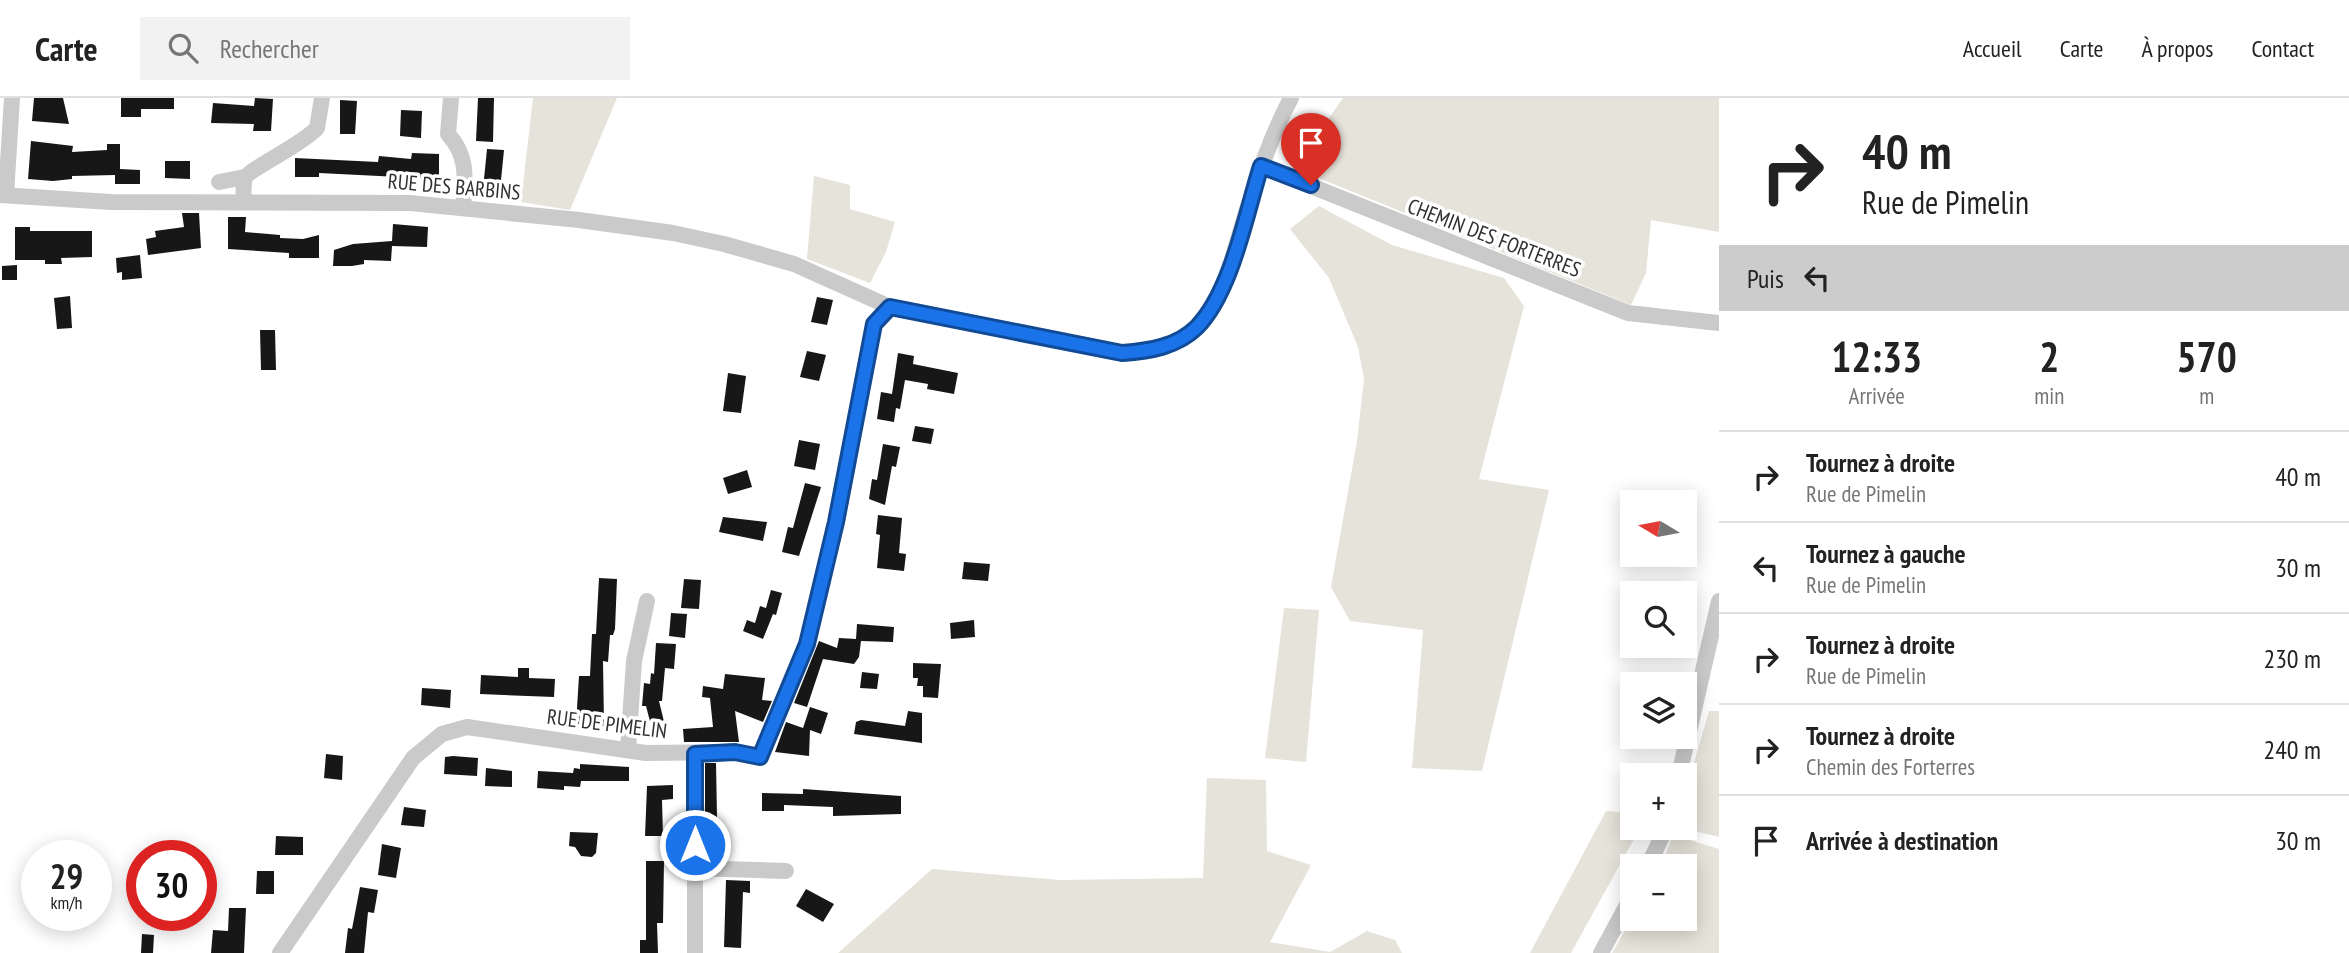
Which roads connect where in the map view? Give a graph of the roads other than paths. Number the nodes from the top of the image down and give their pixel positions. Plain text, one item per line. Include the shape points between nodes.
1 (12, 98) edge
2 (322, 98) edge
3 (451, 98) edge
4 (1292, 98) edge
5 (1261, 166) junction
6 (245, 177) junction
7 (219, 182) dead end
8 (3, 195) edge
9 (243, 200) junction
10 (463, 208) junction
11 (874, 300) junction
12 (890, 307) junction
13 (1719, 323) edge
14 (874, 324) junction
15 (647, 601) dead end
16 (1719, 601) edge
17 (628, 750) junction
18 (695, 754) junction
19 (1682, 763) edge
20 (694, 868) junction
21 (786, 871) dead end
22 (1620, 918) edge
23 (280, 953) edge
24 (695, 953) edge
25 (1601, 953) edge

1 - 8 street
2 - 6 street via 320,119 312,134 278,158 254,167
3 - 10 street via 449,134 465,164
4 - 5 street
5 - 12 street via 1210,311 1196,328 1172,343 1122,353
5 - 13 street, CHEMIN DES FORTERRES via 1628,313
6 - 7 street
6 - 9 street
8 - 9 street, RUE DES BARBINS via 111,202
9 - 10 street, RUE DES BARBINS
10 - 11 street, RUE DES BARBINS via 649,229 724,244 794,264
11 - 12 street, RUE DES BARBINS
11 - 14 street, RUE DE PIMELIN
12 - 14 street
14 - 18 street, RUE DE PIMELIN via 822,585 807,644 783,706 760,757 735,752
15 - 17 street via 634,661
16 - 19 street
17 - 18 street, RUE DE PIMELIN
17 - 23 street, RUE DE PIMELIN via 467,727 442,734 413,758
18 - 20 street
20 - 21 street
20 - 24 street
22 - 25 street

